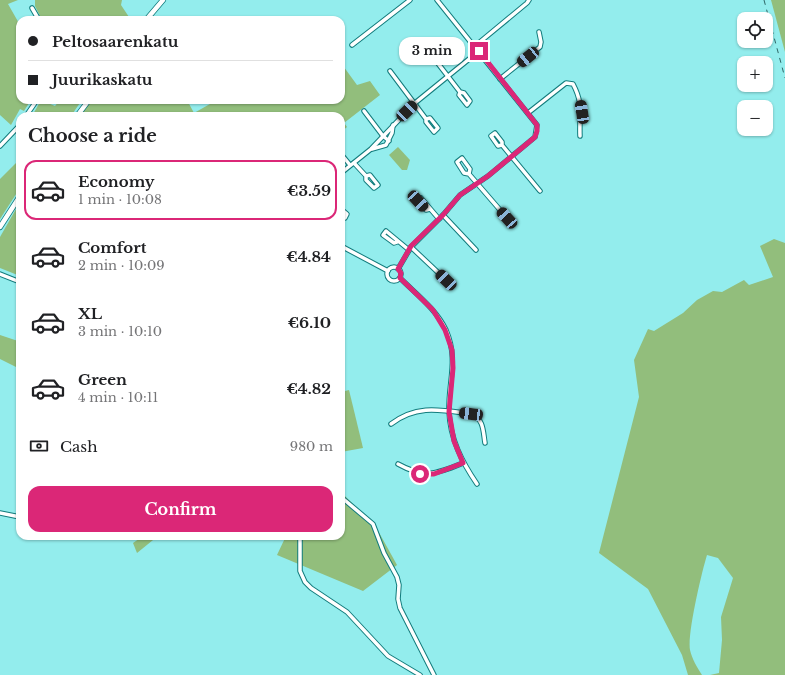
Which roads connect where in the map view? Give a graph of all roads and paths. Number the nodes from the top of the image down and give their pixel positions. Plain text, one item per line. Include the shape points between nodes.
1 (163, 0) edge
2 (410, 0) edge
3 (437, 0) edge
4 (529, 0) edge
5 (32, 8) dead end
6 (37, 16) edge
7 (149, 16) edge
8 (539, 32) dead end
9 (423, 44) dead end
10 (352, 45) dead end
11 (475, 46) junction
12 (479, 51) junction
13 (390, 72) dead end
14 (448, 77) junction
15 (500, 79) junction
16 (460, 92) dead end
17 (414, 103) junction
18 (364, 111) dead end
19 (528, 113) junction
20 (426, 119) dead end
21 (393, 125) junction
22 (16, 129) edge
23 (383, 136) junction
24 (580, 136) dead end
25 (389, 141) junction
26 (502, 145) dead end
27 (0, 146) edge
28 (371, 149) junction
29 (512, 157) junction
30 (345, 159) edge
31 (354, 162) junction
32 (350, 165) junction
33 (345, 169) edge
34 (469, 174) dead end
35 (366, 176) dead end
36 (476, 183) junction
37 (540, 191) dead end
38 (16, 202) edge
39 (430, 209) dead end
40 (443, 215) junction
41 (507, 218) dead end
42 (439, 219) junction
43 (0, 227) edge
44 (396, 242) dead end
45 (345, 248) edge
46 (410, 248) junction
47 (476, 250) dead end
48 (398, 269) junction
49 (388, 271) junction
50 (0, 274) edge
51 (400, 278) junction
52 (16, 280) edge
53 (446, 280) dead end
54 (449, 412) junction
55 (391, 424) dead end
56 (485, 443) dead end
57 (463, 463) junction
58 (398, 464) dead end
59 (477, 484) dead end
60 (345, 500) edge
61 (0, 513) edge
62 (16, 516) edge
63 (300, 540) edge
64 (420, 675) edge
65 (434, 675) edge

1 - 7 street
2 - 10 street
3 - 11 street
4 - 11 street
5 - 6 street
8 - 15 street via 540,47
9 - 14 street
11 - 12 street
12 - 14 street
12 - 15 street
13 - 17 street
14 - 16 street
14 - 17 street
15 - 19 street
17 - 20 street
17 - 21 street
18 - 23 street
19 - 24 street via 566,83 574,84 582,112
19 - 29 street via 537,125 535,137
21 - 23 street
21 - 25 street
22 - 27 street
23 - 25 street
23 - 28 street
25 - 28 street via 381,147
26 - 29 street
28 - 31 street
29 - 36 street
29 - 37 street
30 - 32 street
31 - 32 street
31 - 35 street
32 - 33 street
34 - 36 street
36 - 40 street via 460,195
36 - 41 street
38 - 43 street
39 - 42 street
40 - 42 street
40 - 47 street
42 - 46 street
44 - 46 street
45 - 49 street
46 - 48 street
46 - 53 street
48 - 49 street via 394,267
48 - 51 street via 401,273
49 - 51 street via 387,277 390,280
50 - 52 street
51 - 54 street via 433,310 445,330 452,350 453,368
54 - 55 street via 424,409
54 - 56 street via 477,416 482,425
54 - 57 street via 454,441
57 - 58 street via 434,474 420,474
57 - 59 street
60 - 65 street via 373,524 397,577 400,608
61 - 62 street
63 - 64 street via 300,571 305,582 347,612 388,656

